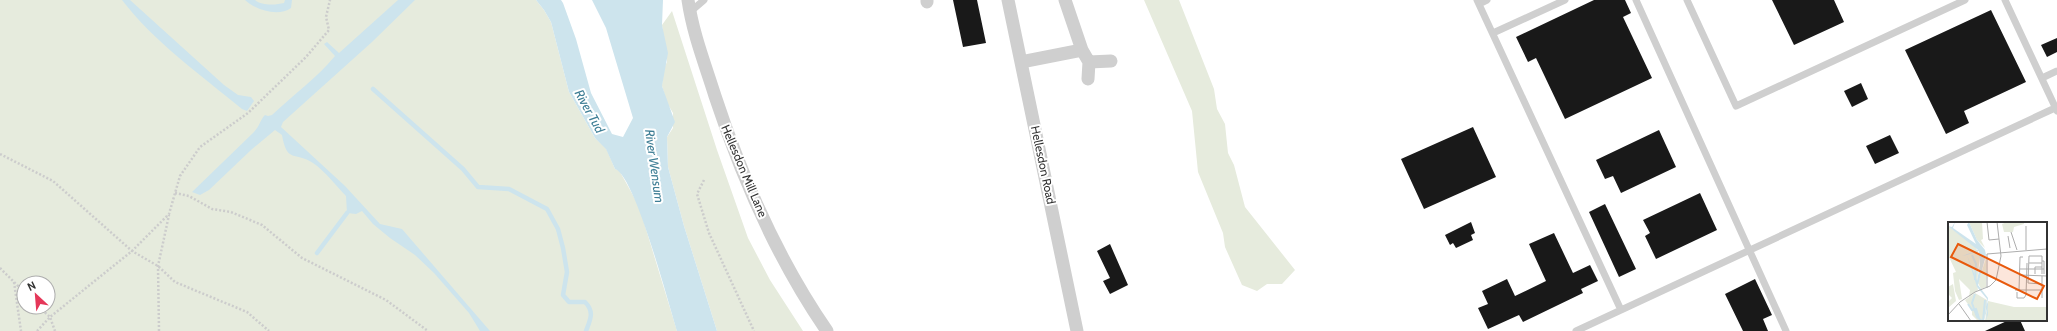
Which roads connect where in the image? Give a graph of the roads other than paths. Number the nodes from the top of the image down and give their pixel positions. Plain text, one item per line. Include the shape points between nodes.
1 (704, 0) edge
2 (1008, 0) edge
3 (1065, 0) edge
4 (1487, 0) edge
5 (1565, 0) edge
6 (1636, 0) edge
7 (1687, 0) edge
8 (1966, 0) edge
9 (2006, 0) edge
10 (1478, 2) edge
11 (689, 6) edge
12 (1493, 33) junction
13 (1082, 50) junction
14 (1110, 61) dead end
15 (1022, 62) junction
16 (1090, 62) junction
17 (2057, 71) edge
18 (2042, 78) junction
19 (1088, 79) dead end
20 (2056, 110) edge
21 (1750, 250) junction
22 (1621, 310) junction
23 (827, 331) edge
24 (1077, 331) edge
25 (1576, 331) edge
26 (1786, 331) edge

1 - 11 lane
2 - 15 street, Hellesdon Road
3 - 13 street
4 - 10 lane
5 - 12 lane
6 - 21 lane
7 - 8 lane via 1736,106
9 - 18 lane
10 - 12 lane
11 - 23 street, Hellesdon Mill Lane via 697,44 729,140 778,246 812,310
12 - 22 lane
13 - 15 street
13 - 16 street
14 - 16 street
15 - 24 street, Hellesdon Road
16 - 19 street
17 - 18 lane
18 - 20 lane
20 - 21 lane
21 - 22 lane
21 - 26 lane
22 - 25 lane

